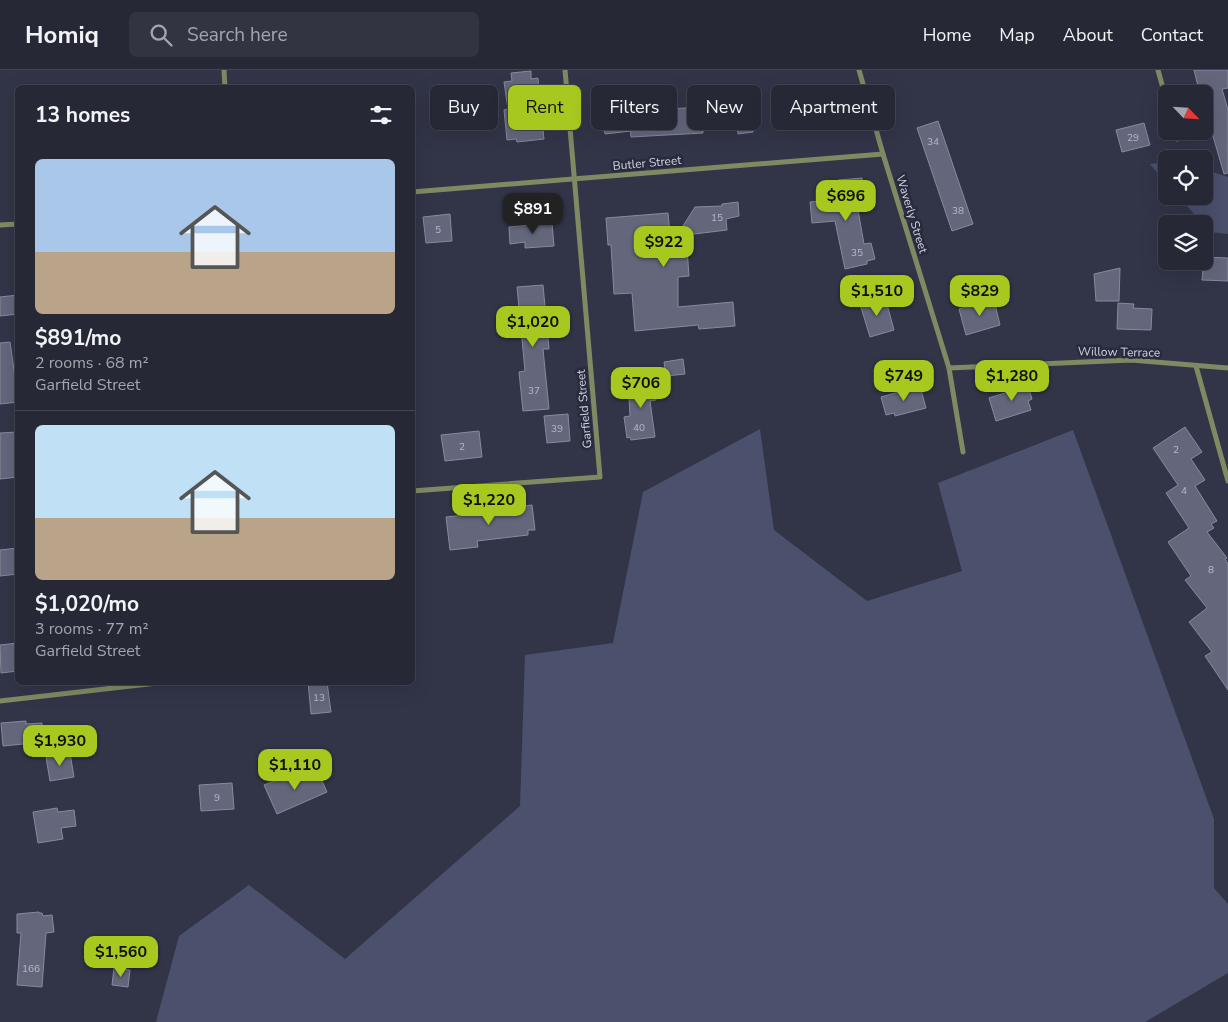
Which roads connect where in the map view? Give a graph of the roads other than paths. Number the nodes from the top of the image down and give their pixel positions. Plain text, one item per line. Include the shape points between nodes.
1 (224, 70) edge
2 (565, 70) edge
3 (859, 70) edge
4 (1158, 70) edge
5 (225, 85) edge
6 (1162, 85) edge
7 (883, 154) junction
8 (575, 179) junction
9 (415, 192) edge
10 (15, 224) edge
11 (0, 225) edge
12 (1196, 366) junction
13 (949, 368) junction
14 (1228, 368) edge
15 (963, 452) dead end
16 (1228, 480) edge
17 (415, 491) edge
18 (140, 685) edge
19 (0, 701) edge

1 - 5 street
2 - 8 street, Garfield Street
3 - 7 street, Waverly Street
4 - 6 street
7 - 8 street, Butler Street
7 - 13 street, Waverly Street
8 - 9 street, Butler Street
8 - 17 street, Garfield Street via 600,477
10 - 11 street
12 - 13 street, Willow Terrace via 1124,360
12 - 14 street, Willow Terrace
12 - 16 street
13 - 15 street, Waverly Street
18 - 19 street

